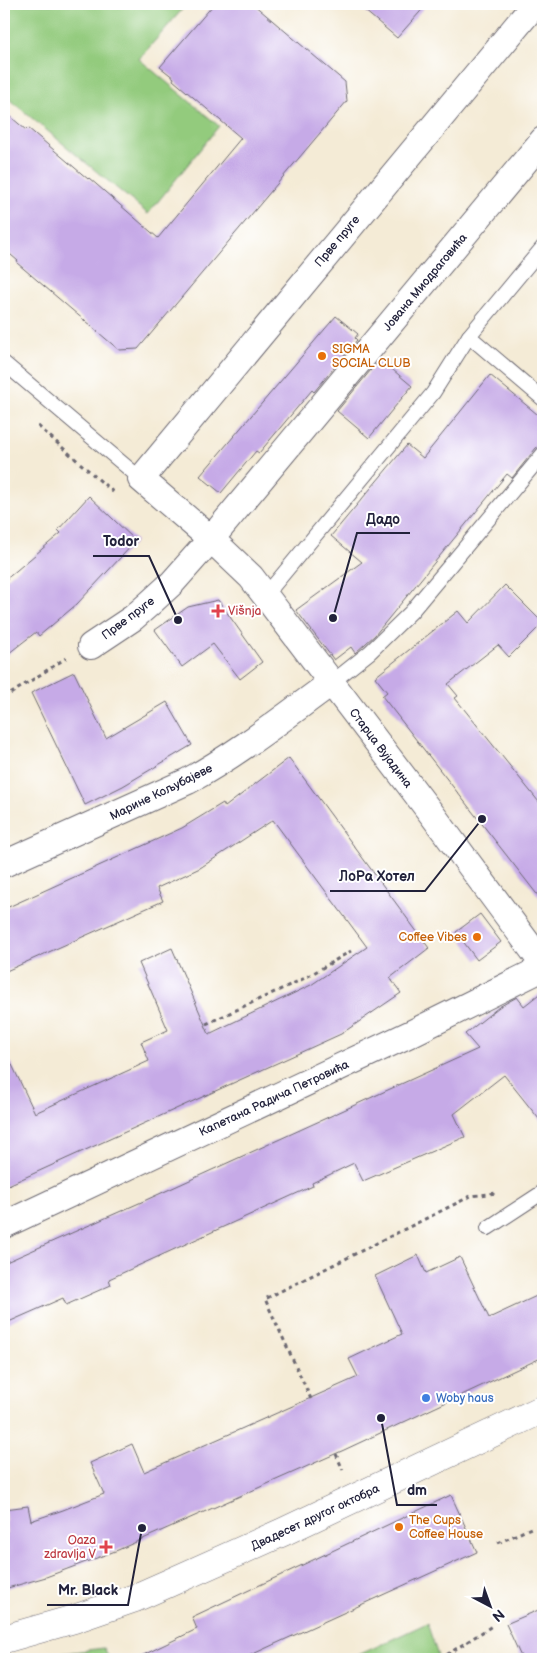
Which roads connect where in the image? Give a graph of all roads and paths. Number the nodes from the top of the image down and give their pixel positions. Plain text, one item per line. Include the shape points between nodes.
1 (535, 4) edge
2 (543, 140) edge
3 (543, 247) edge
4 (469, 336) junction
5 (4, 362) edge
6 (543, 399) edge
7 (33, 420) dead end
8 (543, 454) edge
9 (140, 479) junction
10 (119, 497) dead end
11 (211, 539) junction
12 (264, 596) junction
13 (91, 646) joint
14 (331, 682) junction
15 (4, 698) edge
16 (4, 864) edge
17 (351, 951) dead end
18 (543, 966) edge
19 (206, 1024) dead end
20 (543, 1192) edge
21 (498, 1193) dead end
22 (4, 1225) edge
23 (488, 1228) dead end
24 (311, 1399) dead end
25 (543, 1409) edge
26 (531, 1528) dead end
27 (498, 1543) dead end
28 (492, 1626) dead end
29 (4, 1639) edge
30 (440, 1659) edge

1 - 9 street, Прве пруге
2 - 11 street, Јована Миодраговића
3 - 4 lane
4 - 6 lane
4 - 12 lane via 433,393
5 - 9 lane
7 - 10 path
8 - 14 lane via 411,612 370,652
9 - 11 street
11 - 12 street, Старца Вујадина via 241,566
11 - 13 street, Прве пруге via 149,604
12 - 14 street, Старца Вујадина
13 - 15 path, Прве пруге
14 - 16 street, Марине Кољубајеве via 253,740 188,781
14 - 18 street, Старца Вујадина
17 - 19 path via 305,978
18 - 22 street, Капетана Радича Петровића via 412,1034
20 - 23 lane
21 - 24 path via 471,1196 265,1299
25 - 29 main road, Двадесет другог октобра via 226,1559 111,1606
26 - 27 path
28 - 30 path

